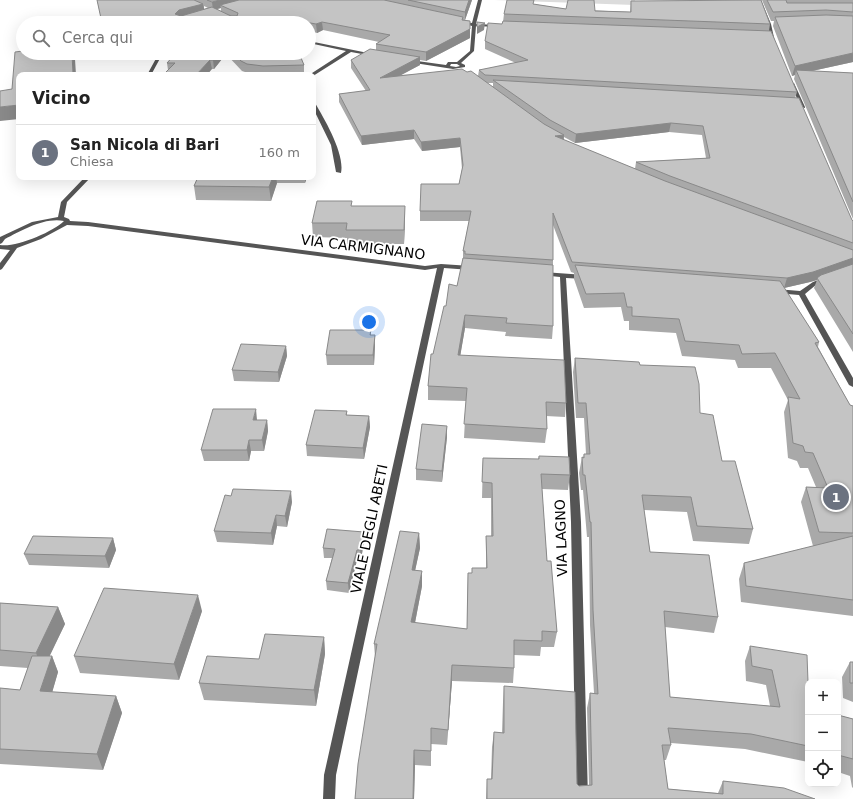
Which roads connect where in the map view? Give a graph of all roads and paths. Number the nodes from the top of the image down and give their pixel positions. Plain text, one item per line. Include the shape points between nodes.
1 (480, 0) edge
2 (759, 0) edge
3 (763, 8) junction
4 (768, 8) edge
5 (459, 21) edge
6 (769, 24) junction
7 (777, 24) edge
8 (474, 25) junction
9 (502, 26) edge
10 (764, 36) edge
11 (772, 36) junction
12 (316, 44) edge
13 (778, 49) edge
14 (349, 51) junction
15 (377, 56) edge
16 (157, 60) edge
17 (406, 60) edge
18 (459, 65) junction
19 (151, 72) edge
20 (316, 72) edge
21 (466, 72) edge
22 (789, 76) edge
23 (793, 103) edge
24 (801, 104) junction
25 (316, 109) edge
26 (804, 111) edge
27 (339, 172) dead end
28 (85, 180) edge
29 (61, 217) junction
30 (66, 223) junction
31 (1, 239) edge
32 (0, 247) edge
33 (14, 248) junction
34 (441, 266) junction
35 (0, 268) edge
36 (479, 269) edge
37 (532, 273) edge
38 (563, 276) junction
39 (834, 276) edge
40 (595, 278) edge
41 (769, 290) edge
42 (801, 293) junction
43 (853, 385) edge
44 (329, 799) edge
45 (582, 799) edge

1 - 8 street
2 - 3 street
3 - 4 street
3 - 6 street
5 - 8 street
6 - 7 street
6 - 11 street
8 - 9 street
8 - 18 street via 472,51
10 - 11 street
11 - 13 street
12 - 14 street
14 - 15 street
14 - 20 street
16 - 19 street
17 - 18 street via 450,68
18 - 21 street
22 - 24 street
23 - 24 street
24 - 26 street
25 - 27 street via 334,145
28 - 29 street via 64,202
29 - 30 street via 67,220
29 - 31 street via 52,218
30 - 33 street
30 - 34 street, VIA CARMIGNANO via 425,268
32 - 33 street
33 - 35 street
34 - 36 street, VIA CARMIGNANO
34 - 44 street, VIALE DEGLI ABETI via 330,775
37 - 38 street
38 - 40 street
38 - 45 street, VIA LAGNO via 576,522
39 - 42 street via 815,283
41 - 42 street
42 - 43 street

